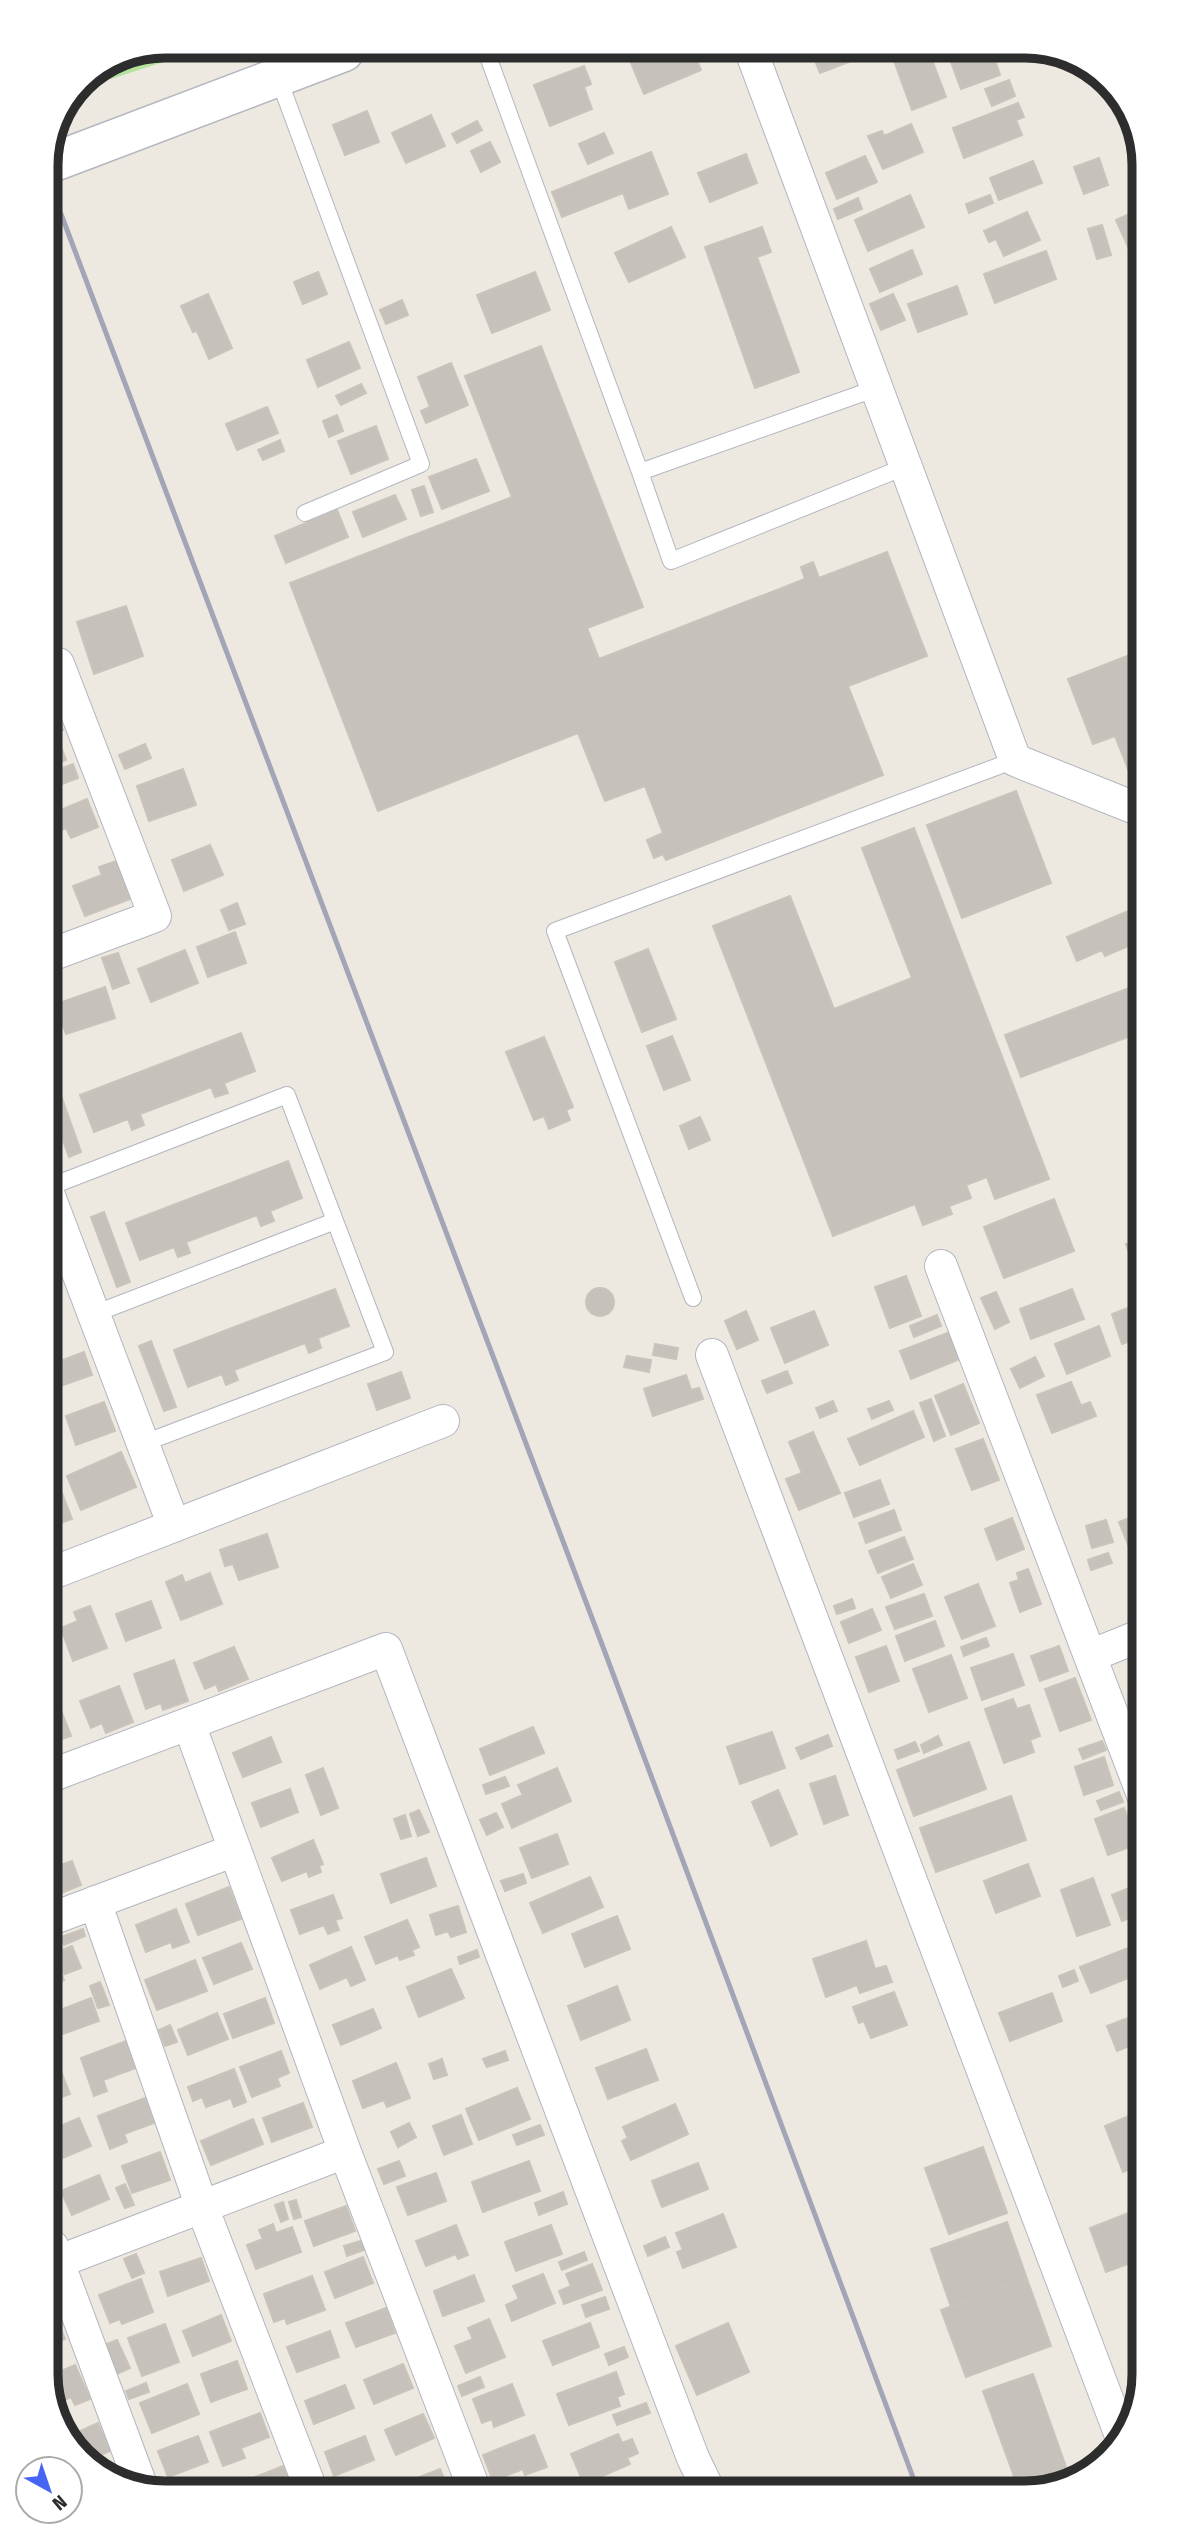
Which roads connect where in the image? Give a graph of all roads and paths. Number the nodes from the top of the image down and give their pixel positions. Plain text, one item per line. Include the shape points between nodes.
1 (329, 58) edge
2 (489, 58) edge
3 (755, 58) edge
4 (278, 78) junction
5 (58, 160) edge
6 (877, 387) junction
7 (907, 466) junction
8 (640, 472) junction
9 (305, 513) dead end
10 (58, 664) edge
11 (1014, 760) junction
12 (1132, 807) edge
13 (58, 952) edge
14 (58, 1184) edge
15 (58, 1220) edge
16 (335, 1221) junction
17 (941, 1266) dead end
18 (693, 1298) dead end
19 (94, 1314) junction
20 (712, 1354) dead end
21 (443, 1421) dead end
22 (144, 1443) junction
23 (174, 1526) junction
24 (58, 1571) edge
25 (1132, 1639) edge
26 (1090, 1656) junction
27 (189, 1724) junction
28 (1132, 1766) edge
29 (58, 1773) edge
30 (235, 1850) junction
31 (95, 1902) junction
32 (58, 1916) edge
33 (345, 2152) junction
34 (202, 2207) junction
35 (58, 2255) edge
36 (58, 2270) edge
37 (1118, 2426) edge
38 (138, 2478) edge
39 (308, 2481) edge
40 (471, 2481) edge
41 (704, 2481) edge

1 - 4 street
2 - 8 lane
3 - 6 street
4 - 5 street
4 - 9 lane via 421,464
6 - 7 street
6 - 8 lane
7 - 8 lane via 671,561
7 - 11 street
10 - 13 street via 155,916
11 - 12 street
11 - 18 lane via 555,931
14 - 16 lane via 287,1096
15 - 19 street
16 - 19 lane
16 - 22 lane via 385,1352
17 - 26 street
19 - 22 street
20 - 37 street
21 - 23 street
22 - 23 street
23 - 24 street
25 - 26 street
26 - 28 street
27 - 29 street
27 - 30 street
27 - 41 street via 386,1649
30 - 31 street
30 - 33 street
31 - 32 street
31 - 34 street
33 - 34 street
33 - 40 street
34 - 35 street
34 - 39 street
36 - 38 street

